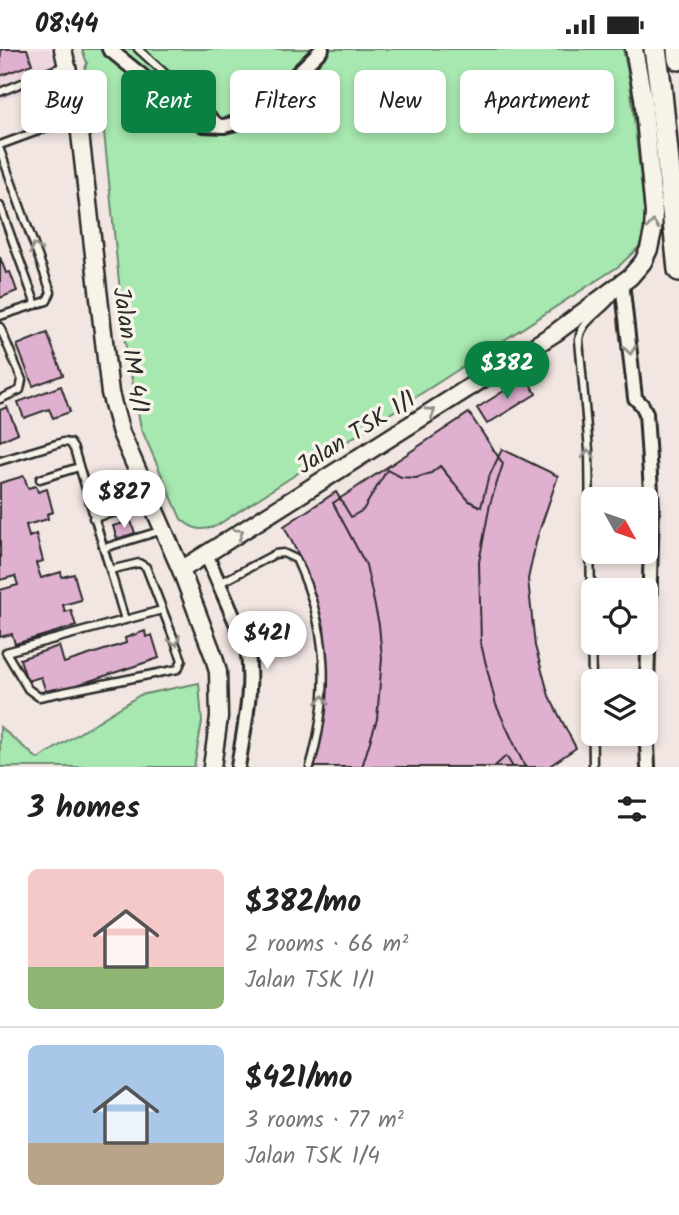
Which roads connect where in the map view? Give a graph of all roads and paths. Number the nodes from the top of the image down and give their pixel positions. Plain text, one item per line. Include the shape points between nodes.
1 (109, 49) edge
2 (138, 49) edge
3 (322, 49) edge
4 (634, 49) edge
5 (655, 49) edge
6 (678, 49) edge
7 (66, 57) edge
8 (679, 59) edge
9 (0, 92) edge
10 (224, 126) junction
11 (35, 133) edge
12 (80, 133) edge
13 (0, 147) edge
14 (0, 206) edge
15 (679, 270) edge
16 (622, 282) junction
17 (36, 305) junction
18 (0, 316) edge
19 (0, 327) edge
20 (0, 399) edge
21 (0, 461) edge
22 (79, 467) junction
23 (40, 479) dead end
24 (152, 503) junction
25 (93, 518) junction
26 (164, 530) junction
27 (104, 548) junction
28 (206, 554) junction
29 (110, 570) junction
30 (181, 570) junction
31 (220, 583) junction
32 (162, 610) junction
33 (125, 620) junction
34 (212, 767) edge
35 (238, 767) edge
36 (310, 767) edge
37 (593, 767) edge
38 (648, 767) edge

1 - 10 street via 203,125
2 - 10 lane
3 - 10 street via 257,113
16 -> 4 street, Jalan TSK 1/1 via 643,262 653,232 653,193
5 - 15 highway
6 - 8 highway
7 - 9 lane
11 - 13 lane
12 - 24 street, Jalan IM 4/1 via 110,393 121,433
17 -> 13 lane via 47,301 51,292
14 - 17 lane
28 -> 16 street, Jalan TSK 1/1 via 555,333
37 -> 16 lane via 589,450 580,333 587,321 610,303
16 -> 38 street via 635,398 646,414 652,507
17 - 18 lane
19 - 20 lane via 22,380 20,390
21 - 22 lane via 63,442 75,449
22 - 23 lane
22 - 25 lane
24 - 25 lane
24 - 26 street, Jalan IM 4/1
25 - 27 lane
26 - 27 lane
26 - 30 street, Jalan IM 4/1
27 - 29 lane
28 - 30 street, Jalan TSK 1/1
28 - 31 street
29 - 32 lane via 139,563 146,567
29 - 33 lane
30 - 34 street, Jalan IM 4/1 via 218,673 219,717
31 - 35 street via 250,662
36 -> 31 lane via 325,674 317,610 296,559 283,552 275,554
32 - 33 lane
32 -> 33 lane via 182,660 178,669 39,697 28,689 6,652

